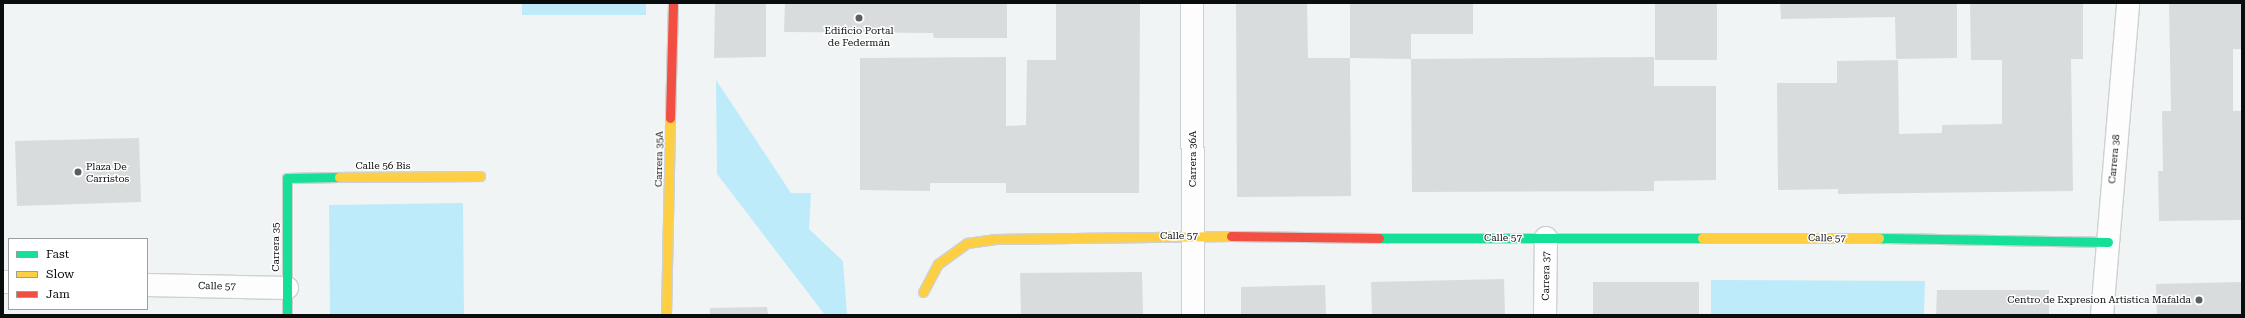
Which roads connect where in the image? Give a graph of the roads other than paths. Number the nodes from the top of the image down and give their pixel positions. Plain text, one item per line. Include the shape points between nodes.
1 (673, 3) edge
2 (1192, 3) edge
3 (2128, 3) edge
4 (480, 176) dead end
5 (287, 178) joint
6 (1192, 236) junction
7 (1546, 238) junction
8 (2108, 242) junction
9 (148, 285) edge
10 (287, 288) junction
11 (923, 292) dead end
12 (287, 315) edge
13 (666, 315) edge
14 (1193, 315) edge
15 (1545, 315) edge
16 (2102, 315) edge

1 - 13 street, Carrera 35A
2 - 6 street, Carrera 36A
3 - 8 street, Carrera 38
4 - 5 street, Calle 56 Bis
5 - 10 street, Carrera 35
6 - 7 street, Calle 57
6 - 11 street, Calle 57 via 994,239 966,244 938,264
6 - 14 street, Carrera 36A
7 - 8 street, Calle 57
7 - 15 street, Carrera 37
8 - 16 street, Carrera 38
9 - 10 street, Calle 57
10 - 12 street, Carrera 35

